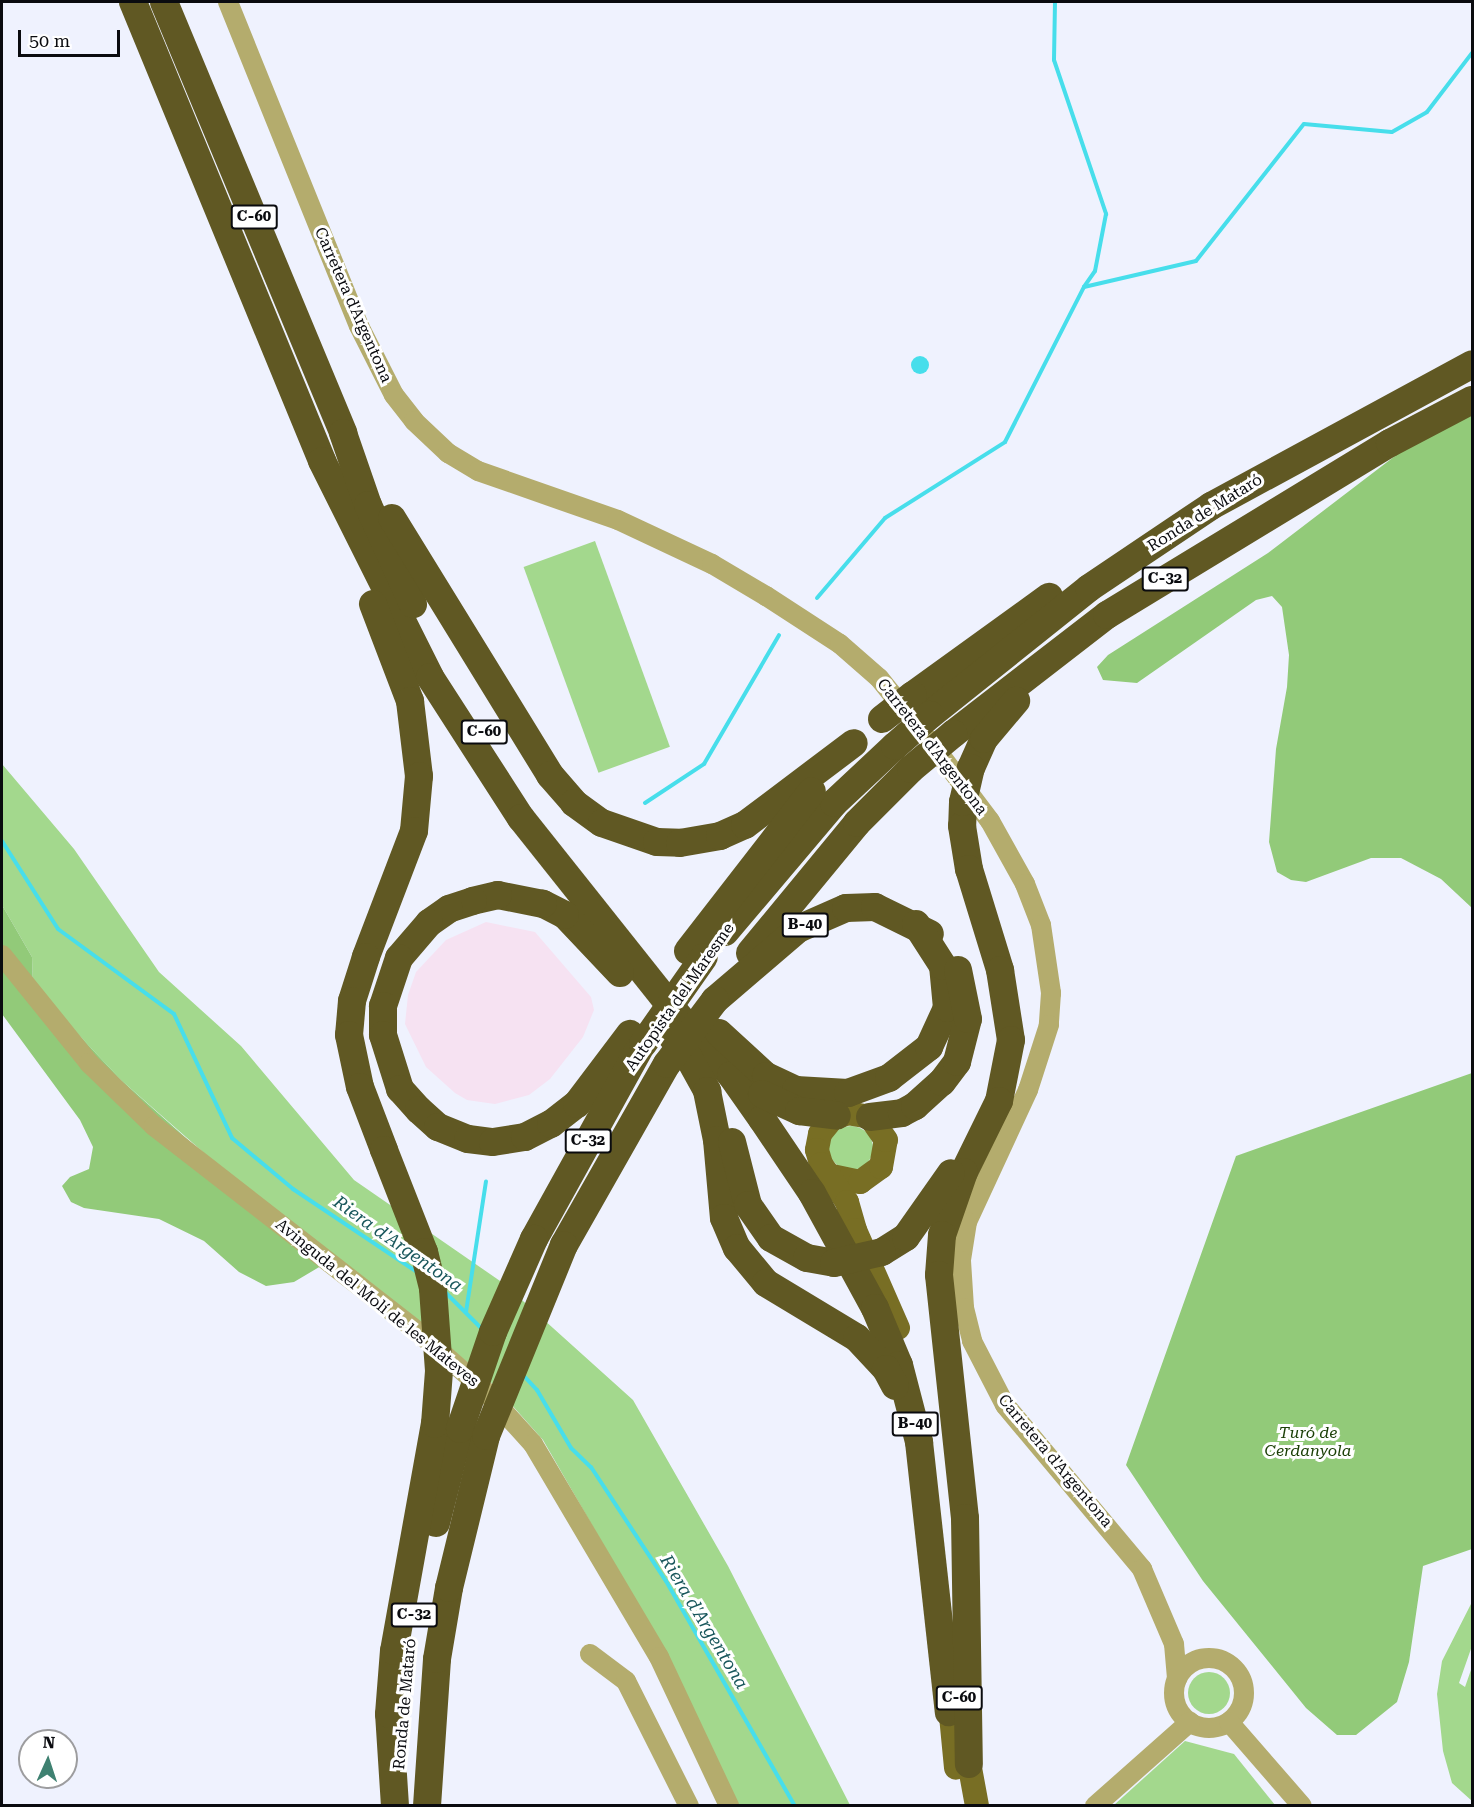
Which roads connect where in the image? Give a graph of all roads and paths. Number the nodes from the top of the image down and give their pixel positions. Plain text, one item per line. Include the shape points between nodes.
1 (133, 2) edge
2 (164, 2) edge
3 (228, 2) edge
4 (1473, 364) edge
5 (1473, 400) edge
6 (343, 433) junction
7 (1390, 443) junction
8 (322, 461) junction
9 (922, 705) junction
10 (953, 734) joint
11 (854, 743) junction
12 (916, 924) junction
13 (696, 954) junction
14 (2, 955) edge
15 (1005, 999) junction
16 (715, 1000) junction
17 (683, 1007) junction
18 (636, 1039) junction
19 (837, 1116) junction
20 (870, 1117) junction
21 (875, 1174) junction
22 (832, 1176) junction
23 (874, 1253) junction
24 (460, 1430) junction
25 (944, 1635) junction
26 (1174, 1644) junction
27 (590, 1654) dead end
28 (1200, 1659) junction
29 (1177, 1679) junction
30 (949, 1712) joint
31 (1190, 1722) junction
32 (1229, 1722) junction
33 (969, 1764) junction
34 (395, 1806) edge
35 (427, 1806) edge
36 (689, 1806) edge
37 (729, 1806) edge
38 (962, 1806) edge
39 (977, 1806) edge
40 (1095, 1806) edge
41 (1302, 1806) edge

1 - 8 highway, C-60
2 - 6 highway, C-60
3 - 26 street, Carretera d'Argentona via 359,326 394,395 414,421 448,453 478,471 618,520 712,564 802,617 879,678 990,820 1025,884 1041,926 1051,993 1049,1024 1028,1090 968,1222 962,1261 964,1308 972,1341 1005,1405 1142,1569
4 - 9 highway via 1290,461 1208,496 1066,585
5 - 7 highway, Ronda de Mataró / C-32
6 - 11 highway via 550,776 574,803 602,823 657,842 680,843 720,836 745,825
6 - 17 highway, C-60 via 368,505 442,661 496,752
7 - 10 highway, Ronda de Mataró / C-32 via 1107,615
7 - 15 highway, bridge via 1110,626 1007,708 984,739 971,768 962,826 969,870 987,919
8 - 17 highway, C-60 via 444,702 521,818
8 - 24 highway, bridge via 335,509 401,675 416,728 419,776 414,831 366,957 352,1001 349,1035 360,1087 424,1252 433,1289 439,1349
9 - 11 highway, bridge via 882,719
9 - 13 highway, Autopista del Maresme / C-32, bridge via 895,746 834,803
10 - 16 highway, Autopista del Maresme / C-32, bridge via 857,823 797,892
11 - 13 highway via 791,815
12 - 16 highway, B-40 via 875,908 846,908 817,918 777,944
12 - 17 highway via 943,966 947,1008 929,1047 911,1065 870,1088 822,1094 796,1090 766,1076
12 - 20 highway via 949,953 961,976 968,1019 964,1045 942,1082 915,1106 902,1113
13 - 18 highway, Autopista del Maresme / C-32, bridge
14 - 37 street, Avinguda del Molí de les Mateves via 88,1063 154,1126 417,1331 483,1389 533,1444 660,1657
15 - 23 highway via 1005,1046 988,1105 925,1214 906,1237
15 - 33 highway via 1010,1023 1009,1061 999,1101 964,1172 942,1235 939,1275 965,1518
16 - 24 highway, Autopista del Maresme / C-32, bridge via 667,1064
17 - 19 highway, C-60 via 762,1093 798,1111
17 - 23 highway, bridge via 726,1098 738,1174 756,1220 771,1238 790,1251 834,1263
17 - 25 highway, B-40 via 812,1193 862,1280 892,1347 919,1442
18 - 24 highway, Autopista del Maresme / C-32, bridge via 534,1239 493,1332
18 - 25 highway via 577,1104 551,1124 525,1137 493,1142 468,1139 438,1127 400,1089 382,1035 382,1006 389,979 414,936 449,909 498,896 522,897 565,915 610,960 689,1058 706,1091 717,1140 724,1218 736,1248 766,1283 857,1338 885,1369 903,1403
19 - 20 main road, C-60 via 853,1113
19 - 22 main road, C-60 via 825,1126 817,1144 819,1160
20 - 21 main road, C-60 via 883,1131 887,1144 885,1158
21 - 22 main road via 854,1182
21 - 23 main road, C-60 via 861,1213
22 - 23 main road, C-60
23 - 25 main road, C-60 via 929,1435
24 - 34 highway, Ronda de Mataró / C-32 via 418,1590 406,1660
24 - 35 highway, Ronda de Mataró / C-32
25 - 30 highway, B-40
25 - 33 main road, C-60
26 - 28 street
26 - 29 street, Carretera d'Argentona
27 - 36 street via 626,1681
28 - 29 street
28 - 32 street via 1227,1663 1240,1677 1243,1703
29 - 31 street via 1175,1700
30 - 38 main road, B-40
31 - 32 street via 1205,1728
31 - 40 street
32 - 41 street
33 - 39 main road

